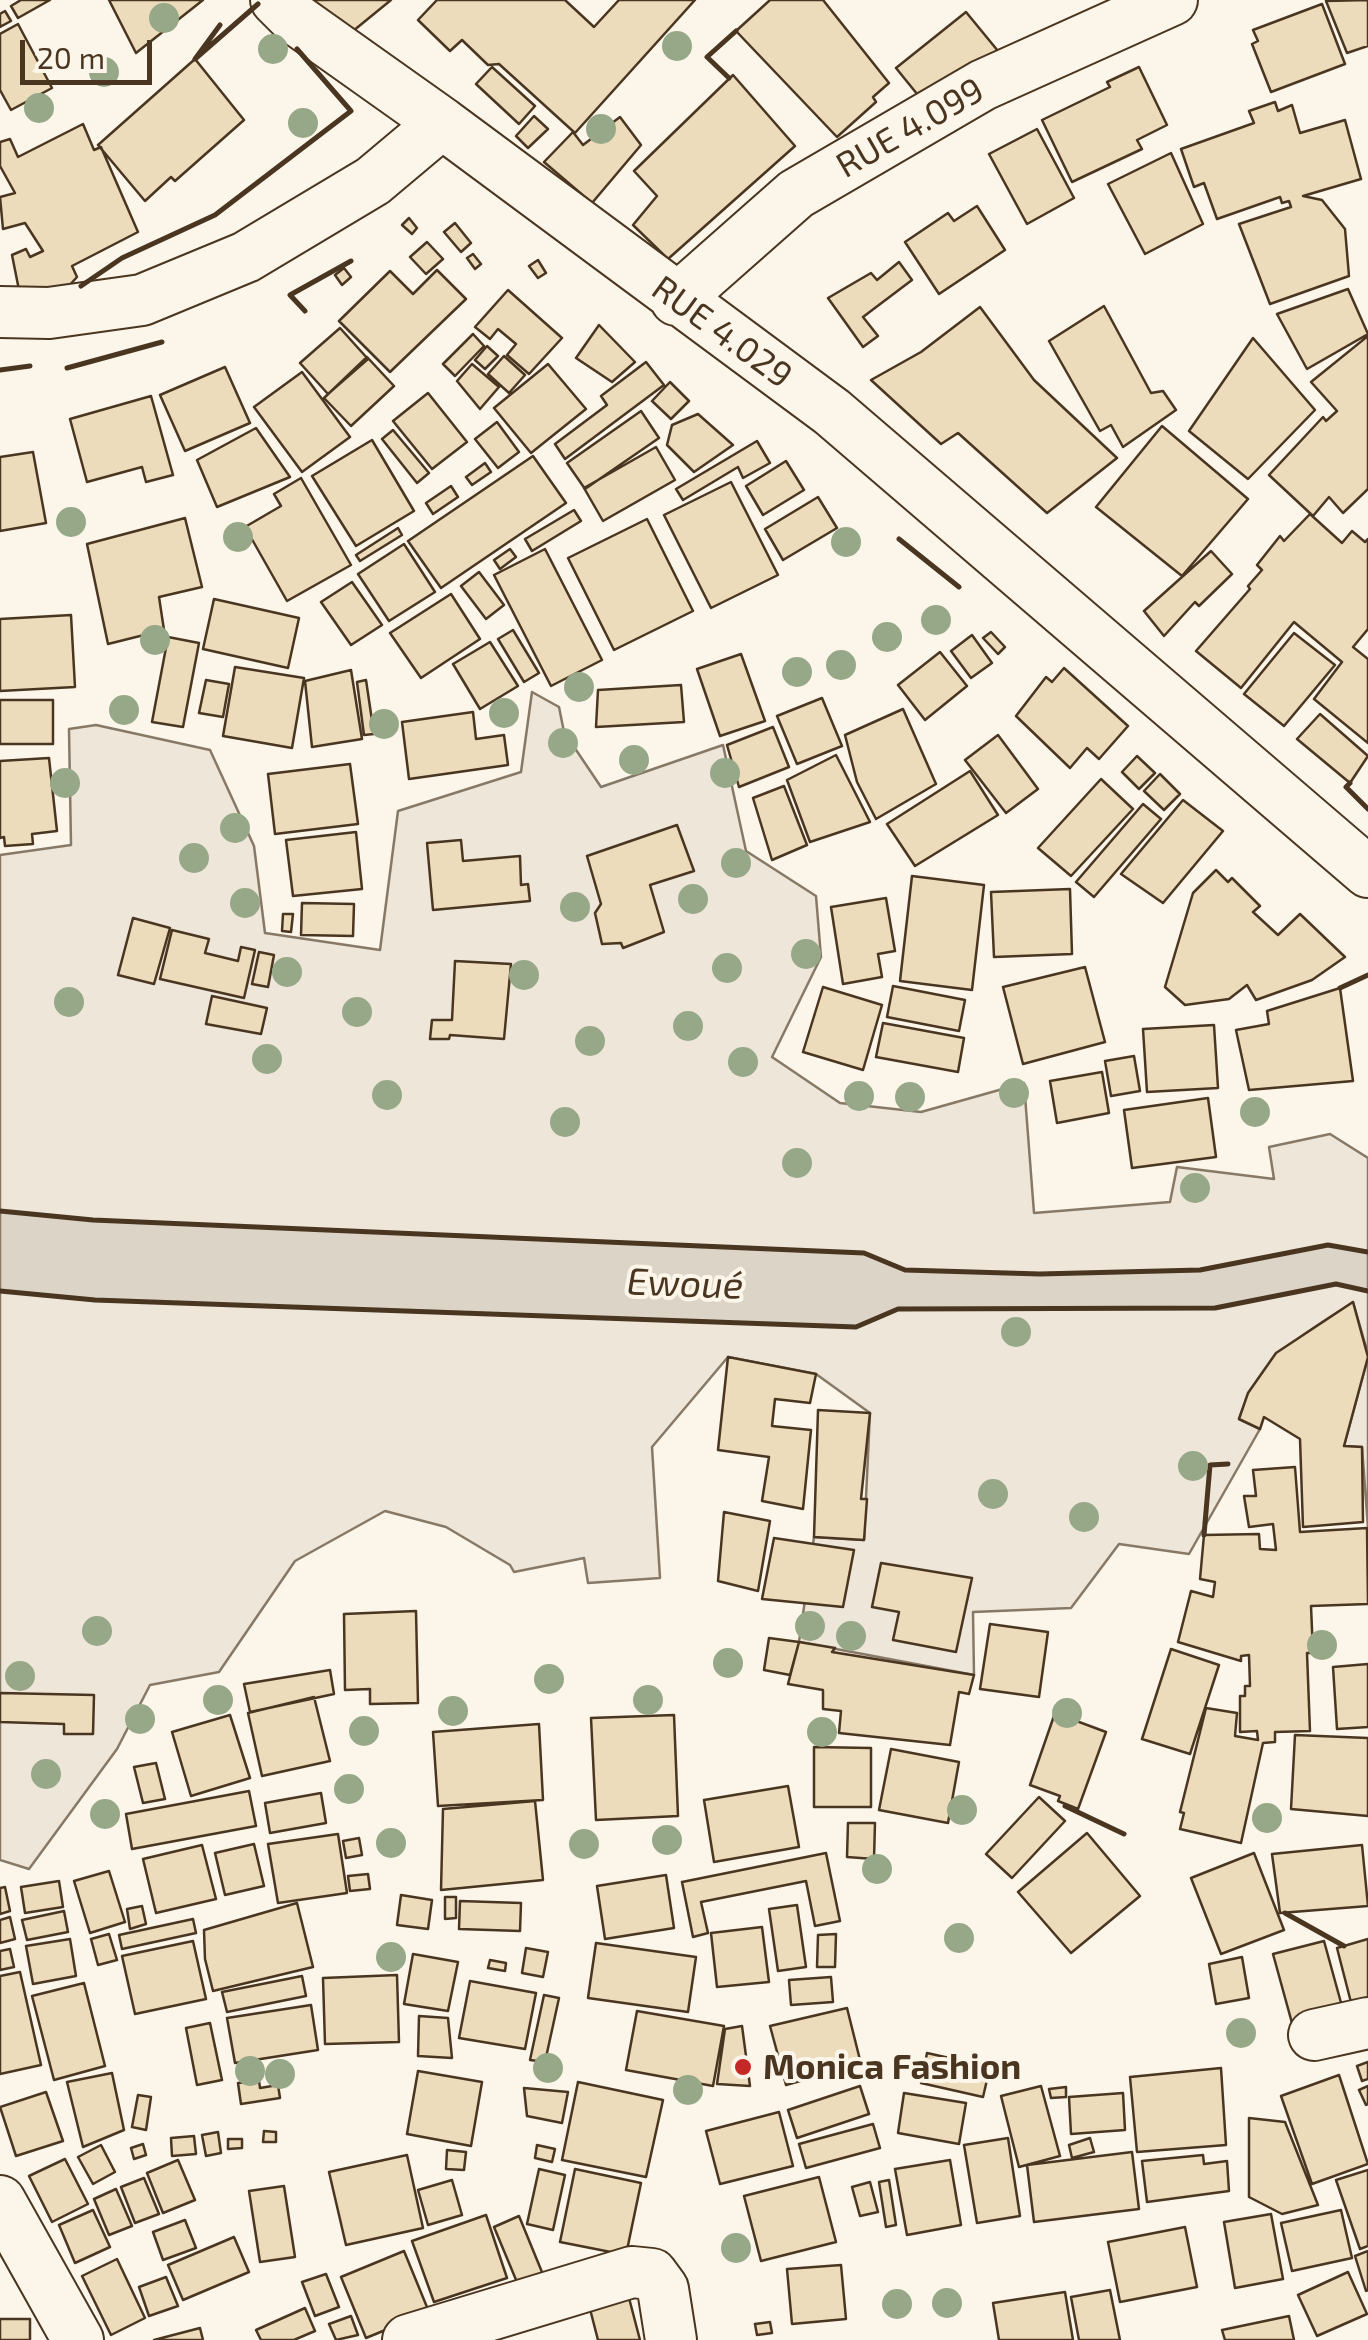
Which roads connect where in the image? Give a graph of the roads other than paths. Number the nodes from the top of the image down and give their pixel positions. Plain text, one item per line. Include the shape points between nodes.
1 (276, 0) edge
2 (1172, 0) edge
3 (442, 123) junction
4 (676, 300) junction
5 (0, 312) edge
6 (1368, 872) edge
7 (1368, 2023) edge
8 (1314, 2035) dead end
9 (0, 2201) edge
10 (78, 2340) edge
11 (408, 2340) edge
12 (671, 2340) edge

1 - 3 street, RUE 4.029
2 - 4 street, RUE 4.099 via 983,85 796,194
3 - 4 street, RUE 4.029
3 - 5 street via 373,181 246,257 142,300 49,313
4 - 6 street, RUE 4.029 via 832,412
7 - 8 street
9 - 10 street
11 - 12 street via 632,2272 652,2274 664,2288

